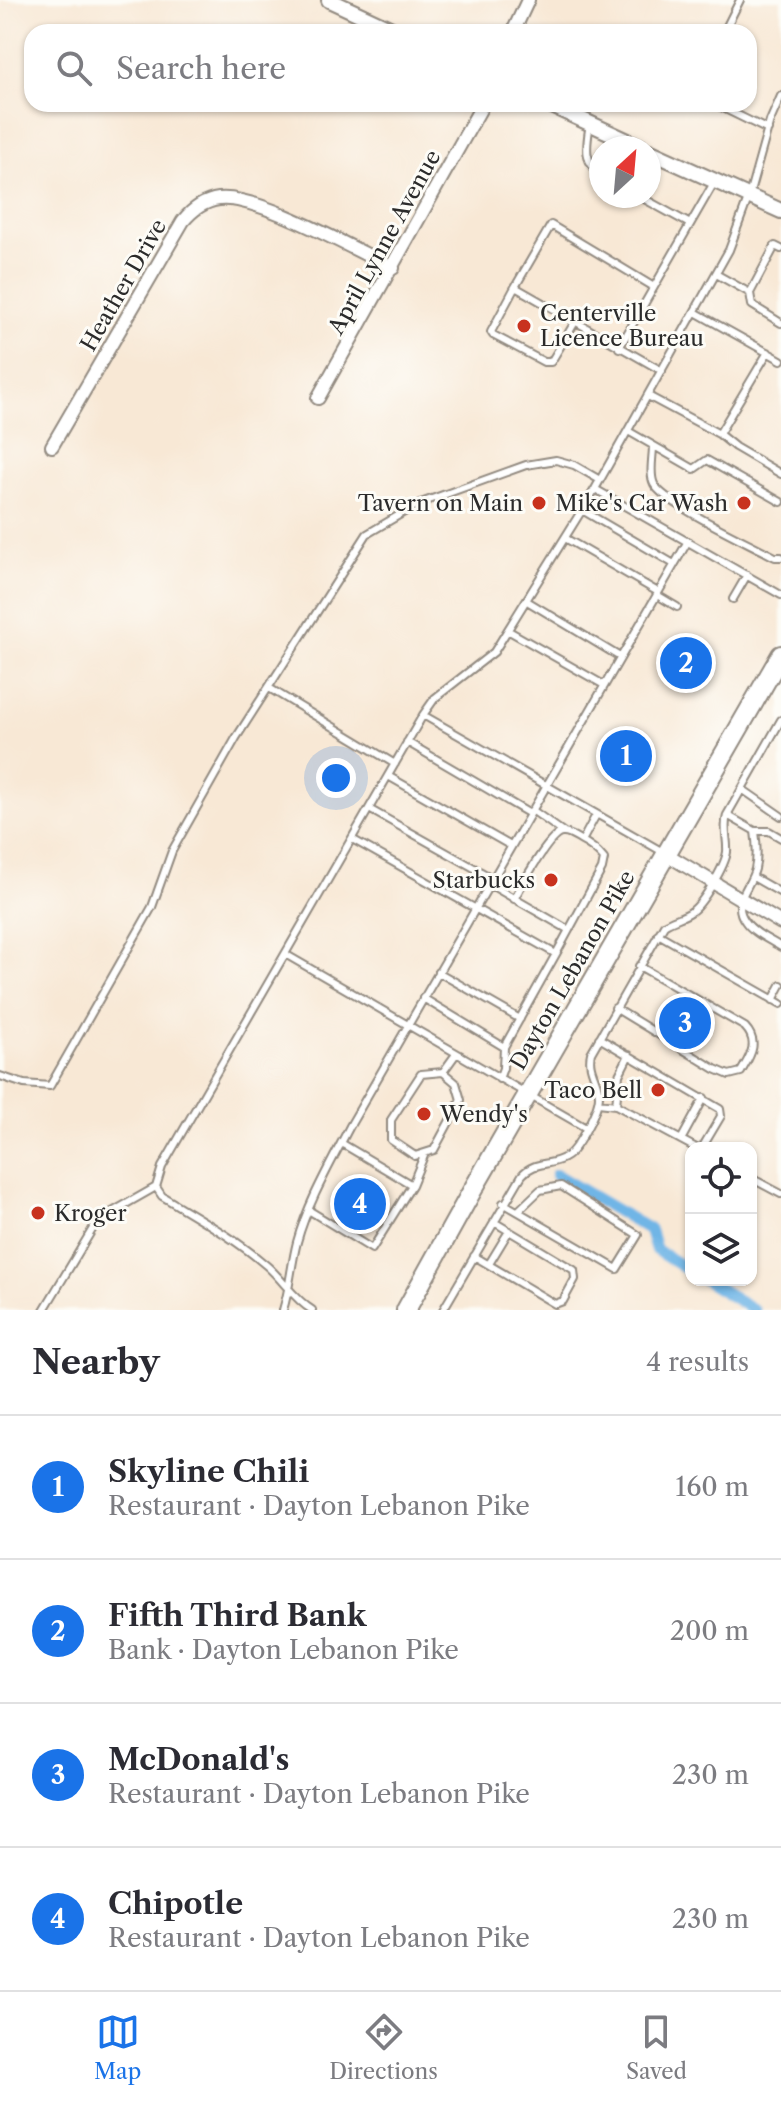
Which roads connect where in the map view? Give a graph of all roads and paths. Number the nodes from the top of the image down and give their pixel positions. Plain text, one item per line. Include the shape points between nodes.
1 (528, 0) edge
2 (740, 0) edge
3 (338, 2) edge
4 (382, 24) edge
5 (517, 24) edge
6 (728, 24) edge
7 (781, 96) edge
8 (479, 112) edge
9 (566, 112) edge
10 (731, 112) edge
11 (590, 123) junction
12 (768, 130) junction
13 (618, 136) edge
14 (661, 156) edge
15 (589, 159) edge
16 (715, 181) junction
17 (749, 196) junction
18 (661, 208) edge
19 (781, 211) edge
20 (690, 224) junction
21 (781, 249) edge
22 (393, 268) junction
23 (716, 274) junction
24 (515, 287) junction
25 (654, 287) junction
26 (750, 293) junction
27 (695, 312) junction
28 (575, 322) junction
29 (781, 323) edge
30 (619, 348) junction
31 (768, 352) junction
32 (781, 360) edge
33 (662, 371) junction
34 (648, 396) junction
35 (318, 398) dead end
36 (628, 431) junction
37 (719, 434) junction
38 (52, 446) dead end
39 (653, 446) junction
40 (781, 474) edge
41 (600, 480) junction
42 (595, 489) junction
43 (781, 502) edge
44 (582, 510) junction
45 (565, 538) junction
46 (688, 541) junction
47 (781, 557) edge
48 (674, 564) junction
49 (747, 575) junction
50 (657, 594) junction
51 (781, 595) edge
52 (733, 599) dead end
53 (527, 601) junction
54 (677, 607) dead end
55 (509, 631) junction
56 (781, 655) edge
57 (620, 657) junction
58 (604, 685) junction
59 (269, 688) junction
60 (423, 715) junction
61 (781, 720) edge
62 (779, 729) edge
63 (407, 742) junction
64 (395, 764) junction
65 (388, 776) junction
66 (546, 786) junction
67 (742, 789) junction
68 (369, 809) junction
69 (531, 812) junction
70 (596, 815) junction
71 (727, 815) junction
72 (781, 816) edge
73 (755, 831) junction
74 (563, 832) junction
75 (781, 838) edge
76 (352, 839) junction
77 (582, 841) junction
78 (511, 846) junction
79 (666, 854) junction
80 (753, 877) junction
81 (490, 881) junction
82 (712, 882) junction
83 (781, 893) edge
84 (514, 899) junction
85 (740, 899) junction
86 (475, 907) junction
87 (781, 923) edge
88 (569, 930) junction
89 (658, 934) junction
90 (781, 947) edge
91 (285, 954) junction
92 (556, 954) junction
93 (639, 966) junction
94 (438, 972) junction
95 (780, 987) edge
96 (423, 998) junction
97 (773, 1000) junction
98 (781, 1004) edge
99 (615, 1008) junction
100 (520, 1019) junction
101 (407, 1025) junction
102 (599, 1038) junction
103 (504, 1047) junction
104 (456, 1054) junction
105 (629, 1055) junction
106 (443, 1072) junction
107 (0, 1076) edge
108 (499, 1079) junction
109 (527, 1095) junction
110 (704, 1098) junction
111 (598, 1103) junction
112 (616, 1105) junction
113 (586, 1128) junction
114 (681, 1140) junction
115 (686, 1142) edge
116 (703, 1142) edge
117 (341, 1143) junction
118 (425, 1153) junction
119 (757, 1181) edge
120 (412, 1185) junction
121 (156, 1187) junction
122 (781, 1194) edge
123 (503, 1203) junction
124 (310, 1211) junction
125 (518, 1211) junction
126 (494, 1222) junction
127 (509, 1231) junction
128 (474, 1256) junction
129 (489, 1264) junction
130 (289, 1290) junction
131 (44, 1310) edge
132 (283, 1310) edge
133 (312, 1310) edge
134 (406, 1310) edge
135 (443, 1310) edge

1 - 5 street
2 - 6 lane
3 - 4 street
7 - 12 lane
8 - 22 street, April Lynne Avenue
9 - 11 street
10 - 12 lane
11 - 13 street
11 - 15 lane
12 - 17 lane
14 - 16 street
16 - 17 street
16 - 20 lane
17 - 19 street
17 - 23 lane
18 - 20 lane
20 - 25 lane
21 - 26 lane via 775,246
22 - 35 street, April Lynne Avenue
22 - 38 street, Heather Drive via 248,201 219,199 198,206 183,221
23 - 26 lane
23 - 27 lane
24 - 25 lane via 551,225
24 - 28 lane
24 - 28 lane via 493,335 551,362
25 - 30 lane
26 - 29 lane via 752,305
27 - 31 lane
27 - 33 lane
28 - 30 lane
30 - 33 lane
31 - 32 lane
31 - 37 lane
33 - 34 lane
34 - 36 lane
34 - 37 lane
36 - 39 lane
36 - 41 lane
37 - 40 lane
39 - 43 lane via 694,469 707,460
39 - 47 lane via 655,485 670,500
41 - 42 lane
41 - 59 lane via 556,460 526,465 386,520 360,543
42 - 44 lane
42 - 46 lane
44 - 45 lane
44 - 48 lane
45 - 50 lane
45 - 53 lane
46 - 48 lane
46 - 49 lane
48 - 50 lane
49 - 51 lane
49 - 52 lane
50 - 54 lane
50 - 57 lane
53 - 55 lane
53 - 57 lane
55 - 58 lane
55 - 60 lane via 494,652 435,698
56 - 79 main road, Dayton Lebanon Pike
57 - 58 lane
58 - 66 lane
59 - 64 lane
59 - 107 lane via 172,851 152,907 50,1086
60 - 63 lane
60 - 66 lane
61 - 62 lane
62 - 67 lane
63 - 64 lane
63 - 69 lane
64 - 65 lane
65 - 68 lane
65 - 78 lane
66 - 69 lane
66 - 70 lane
67 - 71 lane
67 - 72 lane
68 - 76 lane
68 - 81 lane
69 - 74 lane
69 - 78 lane
70 - 77 lane
70 - 79 lane
71 - 73 lane
71 - 82 lane via 726,858
73 - 75 lane
73 - 80 lane
74 - 77 lane
74 - 84 lane via 554,837
76 - 86 lane
76 - 91 lane
77 - 88 lane via 604,864
78 - 81 lane
79 - 82 street
79 - 109 main road, Dayton Lebanon Pike
80 - 83 lane
80 - 85 lane
81 - 84 lane
81 - 86 lane
82 - 85 street
82 - 89 lane via 692,912 669,921
84 - 88 lane
85 - 87 street
85 - 90 lane via 744,921
86 - 92 lane
86 - 94 lane
88 - 92 lane
89 - 93 lane
89 - 97 lane
91 - 101 lane
91 - 121 lane via 162,1167
92 - 100 lane
93 - 99 lane
93 - 99 lane via 745,1027 753,1051 741,1072 729,1075 715,1069
94 - 96 lane
94 - 100 lane
95 - 97 lane
96 - 101 lane
96 - 103 lane
97 - 98 lane
99 - 102 lane
100 - 103 lane
101 - 104 lane
101 - 117 lane
102 - 105 lane
102 - 111 lane via 589,1060
103 - 108 lane
104 - 106 lane
104 - 108 lane
105 - 110 lane
105 - 112 lane via 619,1075
106 - 118 lane via 456,1083 461,1100 434,1150
106 - 118 lane via 421,1074 391,1120 391,1140 415,1156
108 - 109 lane
109 - 113 lane
109 - 134 main road, Dayton Lebanon Pike
110 - 114 lane
110 - 116 lane via 720,1109 721,1116
111 - 112 lane
111 - 113 lane
112 - 114 lane
113 - 123 lane via 572,1153 525,1171
114 - 115 lane
117 - 120 lane
117 - 124 lane
118 - 120 lane
119 - 122 lane
120 - 124 lane via 372,1249
121 - 130 lane via 162,1196 237,1242
121 - 131 lane via 98,1220
123 - 125 lane
123 - 126 lane
124 - 130 lane
125 - 125 lane via 617,1269 638,1235 561,1186 540,1190
126 - 127 lane
126 - 128 lane
127 - 129 lane
127 - 129 lane via 574,1270 563,1301 555,1304
128 - 129 lane
128 - 135 lane
130 - 132 lane
130 - 133 lane

